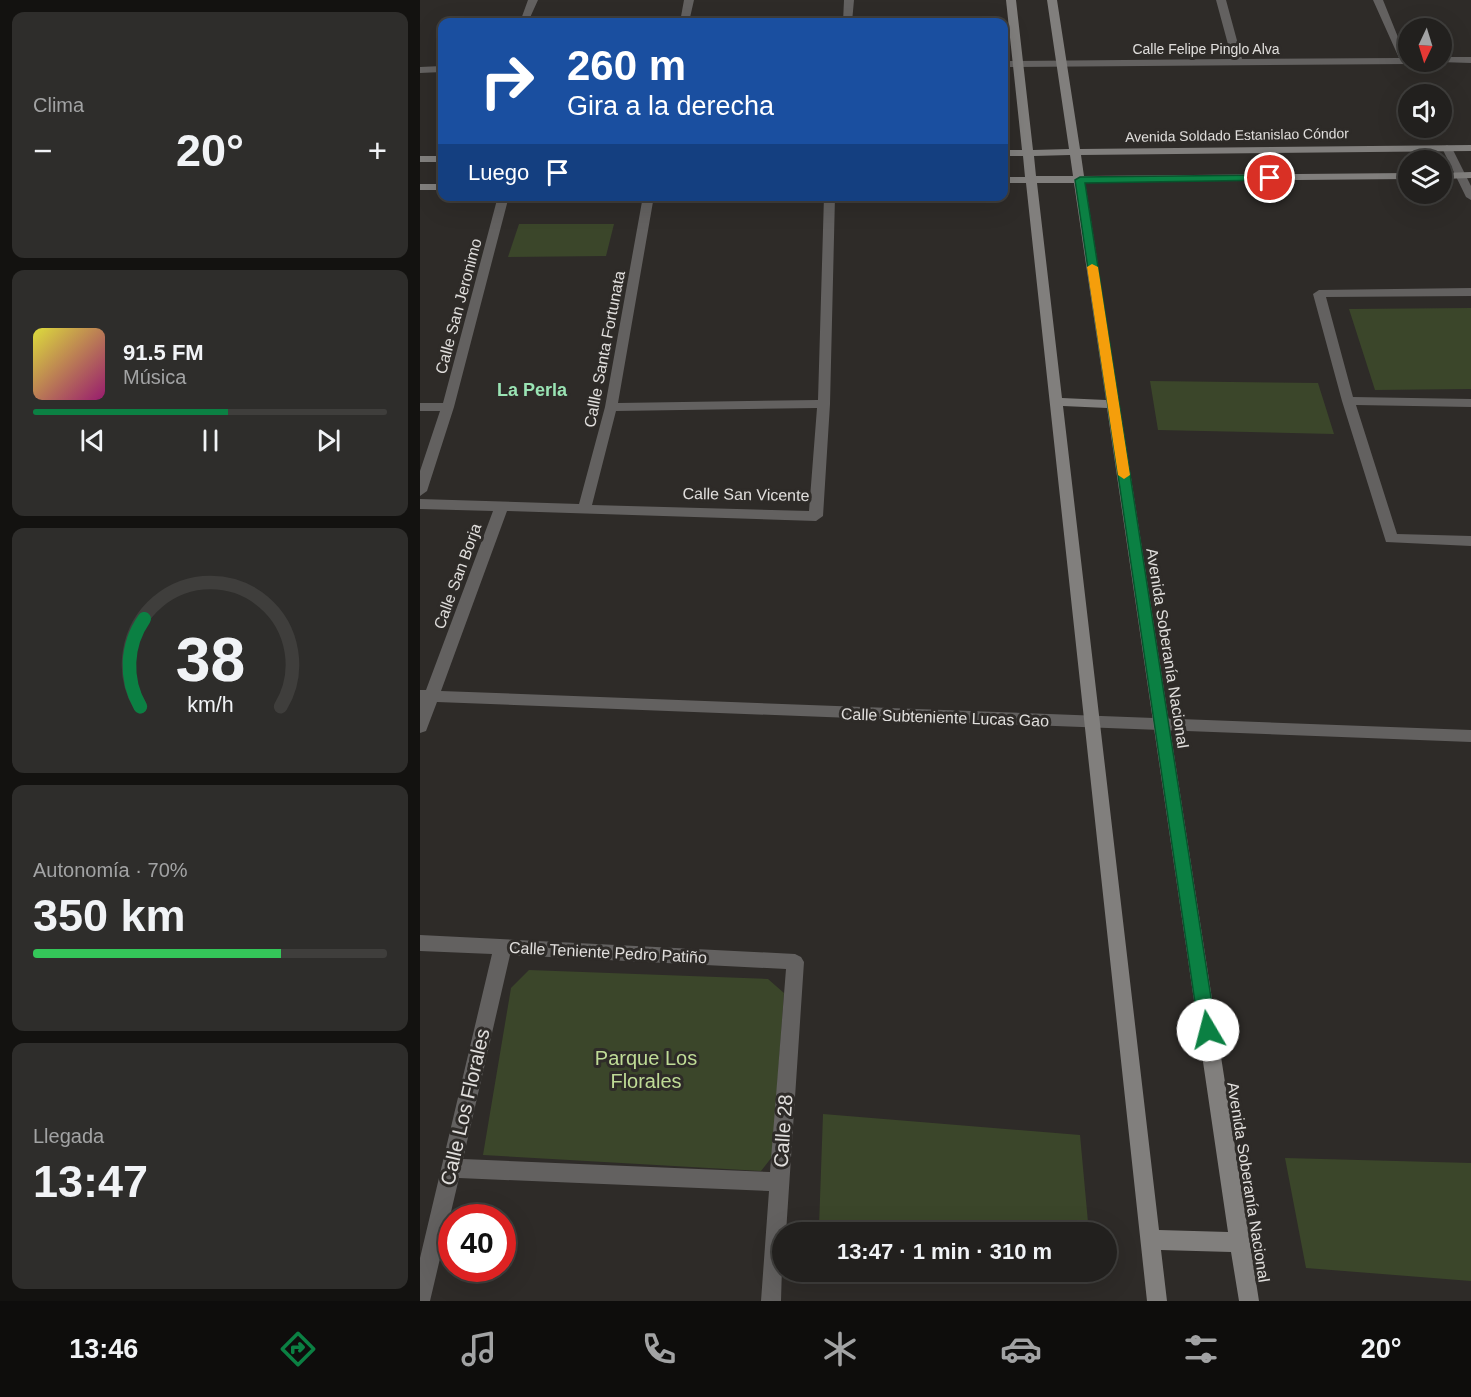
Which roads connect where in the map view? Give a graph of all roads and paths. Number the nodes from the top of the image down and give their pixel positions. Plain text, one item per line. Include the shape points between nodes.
1 (533, 0) edge
2 (689, 0) edge
3 (849, 0) edge
4 (1011, 0) edge
5 (1052, 0) edge
6 (1221, 0) edge
7 (1378, 0) edge
8 (526, 18) edge
9 (685, 18) edge
10 (848, 18) edge
11 (1398, 42) edge
12 (1452, 60) edge
13 (1471, 60) edge
14 (1398, 61) edge
15 (1238, 62) junction
16 (1062, 63) junction
17 (1011, 64) edge
18 (438, 69) edge
19 (420, 70) edge
20 (1447, 148) junction
21 (1471, 148) edge
22 (1075, 152) junction
23 (1008, 153) edge
24 (1029, 153) junction
25 (420, 159) edge
26 (438, 159) edge
27 (1466, 175) edge
28 (1398, 176) edge
29 (1008, 180) edge
30 (1032, 180) junction
31 (1080, 180) junction
32 (420, 187) edge
33 (438, 187) edge
34 (1471, 197) edge
35 (503, 201) edge
36 (648, 201) edge
37 (830, 201) edge
38 (1471, 292) edge
39 (1348, 401) junction
40 (1057, 402) junction
41 (1471, 403) edge
42 (824, 404) junction
43 (1113, 404) junction
44 (420, 407) edge
45 (448, 407) junction
46 (611, 407) junction
47 (420, 491) edge
48 (420, 504) edge
49 (502, 505) junction
50 (585, 507) junction
51 (1471, 541) edge
52 (426, 696) edge
53 (1092, 723) junction
54 (1162, 725) junction
55 (420, 727) edge
56 (1471, 736) edge
57 (420, 943) edge
58 (502, 947) junction
59 (795, 962) joint
60 (451, 1168) junction
61 (779, 1182) junction
62 (1150, 1240) junction
63 (1240, 1242) junction
64 (420, 1301) edge
65 (771, 1301) edge
66 (1157, 1301) edge
67 (1249, 1301) edge

1 - 8 street
2 - 9 street
3 - 10 street
4 - 17 street
5 - 16 street, Avenida Soberanía Nacional
6 - 15 street
7 - 11 street
12 - 13 street
14 - 15 street, Calle Felipe Pinglo Alva
15 - 16 street, Calle Felipe Pinglo Alva
16 - 17 street, Calle Felipe Pinglo Alva
16 - 22 street, Avenida Soberanía Nacional
17 - 24 street
18 - 19 street
20 - 21 street, Avenida Soldado Estanislao Cóndor
20 - 22 street, Avenida Soldado Estanislao Cóndor
20 - 27 street
22 - 24 street, Avenida Soldado Estanislao Cóndor
22 - 31 street, Avenida Soberanía Nacional
23 - 24 street, Avenida Soldado Estanislao Cóndor
24 - 30 street
25 - 26 street
27 - 34 street
28 - 31 street
29 - 30 street
30 - 31 street
30 - 40 street
31 - 43 street, Avenida Soberanía Nacional
32 - 33 street
35 - 45 street, Calle San Jeronimo
36 - 46 street, Callle Santa Fortunata
37 - 42 street, Calle San Vicente
38 - 39 street via 1319,294
39 - 41 street
39 - 51 street via 1391,539
40 - 43 street
40 - 53 street
42 - 46 street
42 - 50 street, Calle San Vicente via 816,516
43 - 54 street, Avenida Soberanía Nacional
44 - 45 street
45 - 47 street, Calle San Jeronimo
46 - 50 street, Callle Santa Fortunata
48 - 49 street, Calle San Vicente
49 - 50 street, Calle San Vicente
49 - 52 street, Calle San Borja
52 - 53 street, Calle Subteniente Lucas Gao
52 - 55 street, Calle San Borja
53 - 54 street, Calle Subteniente Lucas Gao
53 - 62 street
54 - 56 street, Calle Subteniente Lucas Gao
54 - 63 street, Avenida Soberanía Nacional
57 - 58 street, Calle Teniente Pedro Patiño
58 - 59 street, Calle Teniente Pedro Patiño
58 - 60 street, Calle Los Florales
59 - 61 street, Calle 28
60 - 61 street
60 - 64 street, Calle Los Florales
61 - 65 street, Calle 28
62 - 63 street
62 - 66 street
63 - 67 street, Avenida Soberanía Nacional

